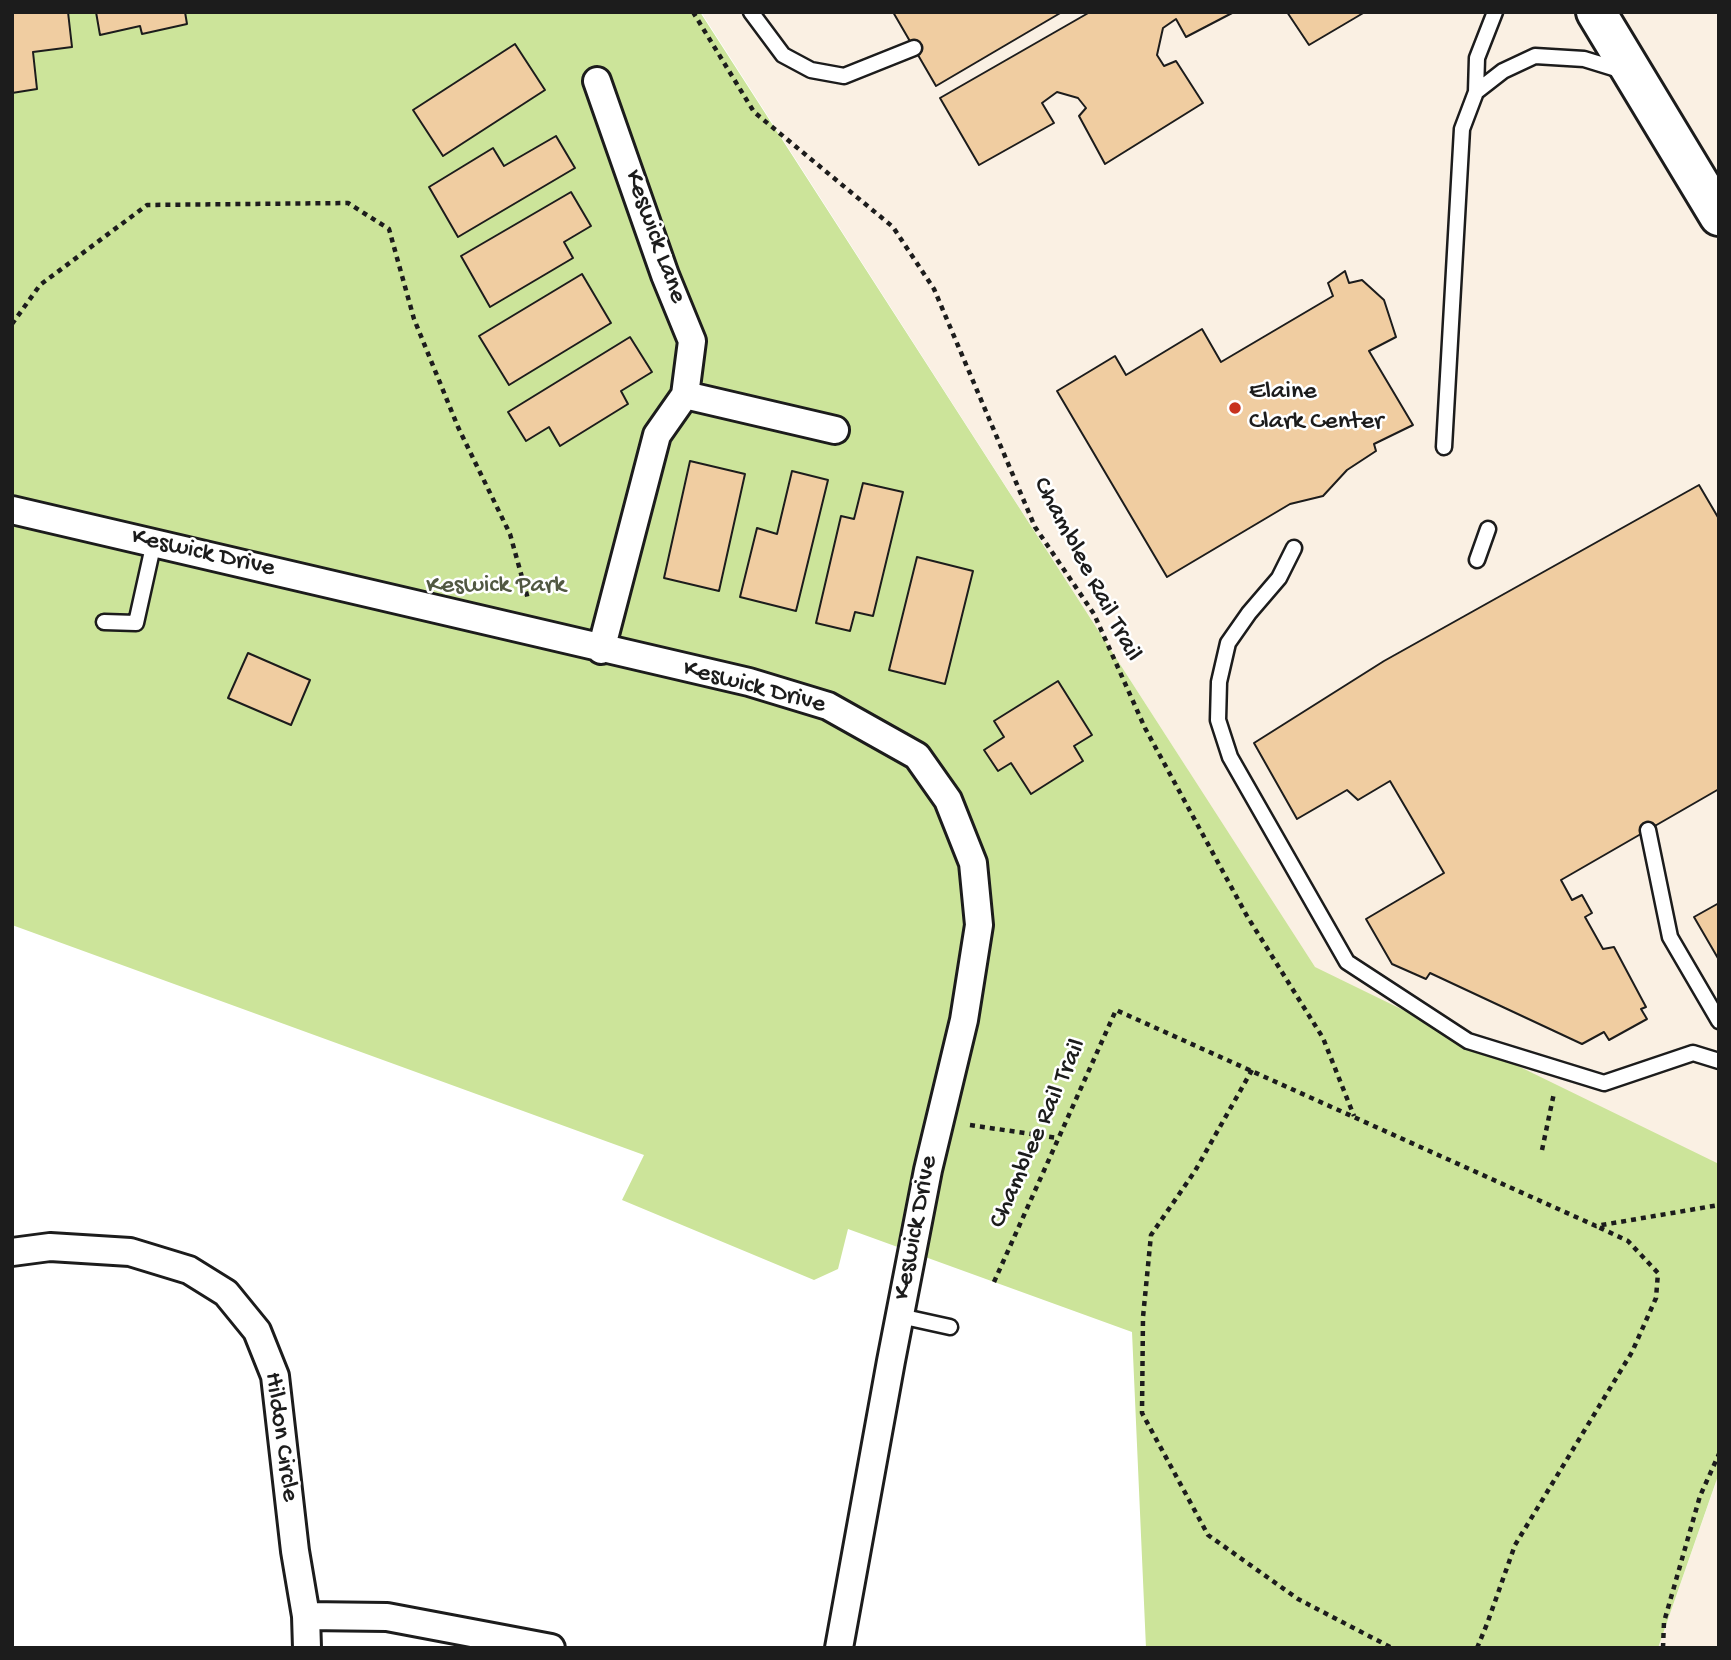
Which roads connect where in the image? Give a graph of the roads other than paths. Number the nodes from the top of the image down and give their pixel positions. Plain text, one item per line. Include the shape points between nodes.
1 (751, 12) edge
2 (1495, 12) edge
3 (1596, 12) edge
4 (914, 48) dead end
5 (1632, 73) junction
6 (597, 81) dead end
7 (1476, 92) junction
8 (1719, 216) edge
9 (685, 395) junction
10 (835, 430) dead end
11 (1444, 447) dead end
12 (12, 510) edge
13 (1488, 529) dead end
14 (154, 542) junction
15 (1294, 548) dead end
16 (1477, 560) dead end
17 (104, 622) dead end
18 (601, 650) junction
19 (1648, 830) dead end
20 (1719, 1020) edge
21 (1719, 1061) edge
22 (12, 1252) edge
23 (900, 1315) junction
24 (950, 1327) dead end
25 (306, 1616) junction
26 (307, 1648) edge
27 (551, 1648) edge
28 (839, 1648) edge

1 - 4 lane via 783,55 811,70 844,76
2 - 7 lane via 1477,58
3 - 5 highway
5 - 7 lane via 1584,59 1535,56 1503,71
5 - 8 highway
6 - 9 street, Keswick Lane via 692,341
7 - 11 lane via 1462,129
9 - 10 street
9 - 18 street, Keswick Lane via 657,435
12 - 14 street, Keswick Drive
13 - 16 lane
14 - 17 lane via 135,623
14 - 18 street, Keswick Drive
15 - 21 lane via 1279,578 1228,643 1219,682 1218,720 1230,757 1347,962 1468,1041 1604,1083 1693,1053
18 - 23 street, Keswick Drive via 749,682 828,706 917,756 948,800 973,863 979,925 964,1020
19 - 20 lane via 1670,937
22 - 25 street, Hildon Circle via 50,1247 130,1252 189,1270 226,1293 257,1331 275,1376
23 - 24 lane
23 - 28 street, Keswick Drive
25 - 26 street, Hildon Circle
25 - 27 street via 387,1617

